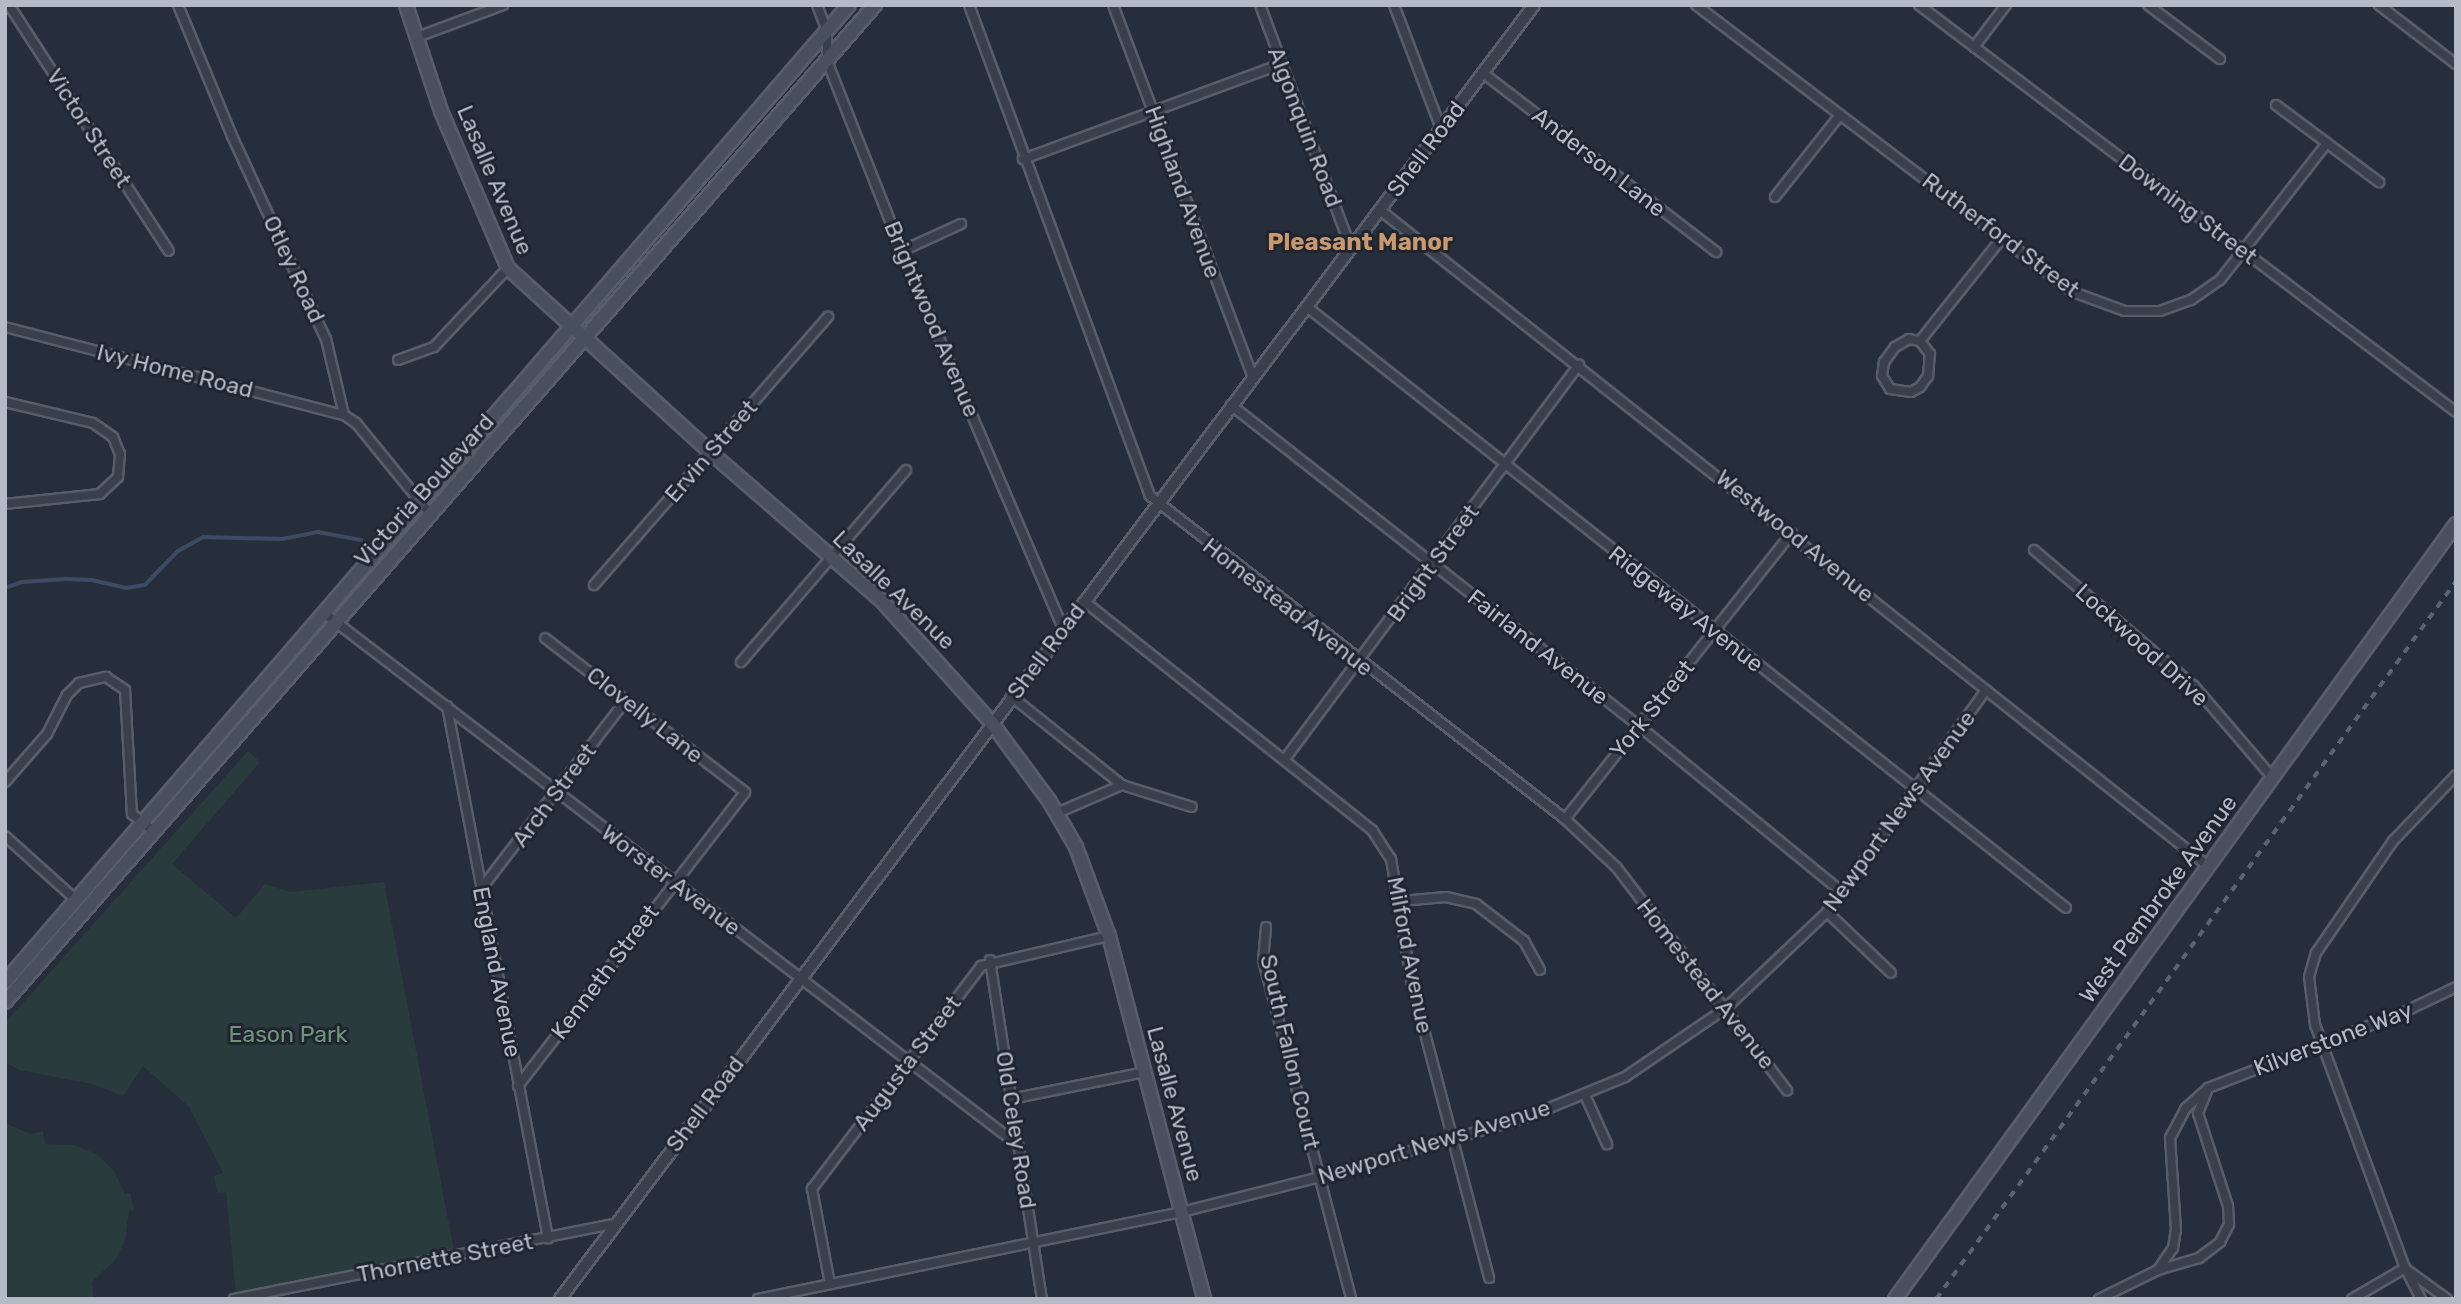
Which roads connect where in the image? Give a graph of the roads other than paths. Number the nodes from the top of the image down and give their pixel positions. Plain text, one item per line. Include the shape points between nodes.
1 (9, 5) edge
2 (178, 5) edge
3 (406, 5) edge
4 (503, 5) edge
5 (817, 5) edge
6 (849, 5) edge
7 (875, 5) edge
8 (969, 5) edge
9 (1113, 5) edge
10 (1259, 5) edge
11 (1394, 5) edge
12 (1696, 5) edge
13 (1919, 5) edge
14 (2006, 5) edge
15 (2148, 5) edge
16 (2379, 5) edge
17 (1530, 8) edge
18 (827, 31) junction
19 (417, 37) junction
20 (1974, 47) junction
21 (2220, 59) dead end
22 (827, 61) junction
23 (1280, 64) junction
24 (2456, 64) edge
25 (1483, 73) junction
26 (2276, 105) dead end
27 (1152, 109) junction
28 (1840, 115) junction
29 (1441, 129) junction
30 (2327, 143) junction
31 (1023, 159) junction
32 (2379, 181) dead end
33 (1775, 197) dead end
34 (1380, 210) junction
35 (961, 224) dead end
36 (2001, 238) junction
37 (1351, 248) junction
38 (169, 251) dead end
39 (902, 251) junction
40 (2244, 251) junction
41 (1716, 252) dead end
42 (508, 268) junction
43 (1307, 307) junction
44 (828, 317) dead end
45 (571, 326) junction
46 (5, 327) edge
47 (585, 339) junction
48 (1920, 341) junction
49 (398, 360) dead end
50 (1579, 365) junction
51 (1253, 378) junction
52 (5, 402) edge
53 (1231, 405) junction
54 (2456, 412) edge
55 (344, 415) junction
56 (710, 452) junction
57 (1504, 466) junction
58 (906, 470) dead end
59 (418, 500) junction
60 (1157, 504) junction
61 (5, 505) edge
62 (431, 515) junction
63 (2456, 524) edge
64 (1793, 533) junction
65 (2034, 550) dead end
66 (832, 556) junction
67 (1431, 564) junction
68 (594, 585) dead end
69 (1084, 601) junction
70 (329, 617) junction
71 (1063, 628) junction
72 (1714, 631) junction
73 (545, 638) dead end
74 (741, 662) dead end
75 (1359, 664) junction
76 (1986, 690) junction
77 (1011, 696) junction
78 (626, 700) junction
79 (447, 706) junction
80 (991, 722) junction
81 (1639, 726) junction
82 (1285, 760) junction
83 (2456, 775) edge
84 (2272, 778) junction
85 (5, 782) edge
86 (1122, 785) junction
87 (1918, 791) junction
88 (745, 792) joint
89 (555, 793) junction
90 (1192, 807) dead end
91 (1057, 813) junction
92 (1565, 819) junction
93 (148, 827) junction
94 (5, 836) edge
95 (2208, 866) junction
96 (674, 882) junction
97 (481, 889) junction
98 (1842, 892) junction
99 (76, 900) junction
100 (1401, 901) junction
101 (2066, 908) dead end
102 (1827, 912) junction
103 (1266, 927) dead end
104 (1109, 936) junction
105 (990, 960) junction
106 (1539, 970) dead end
107 (1891, 973) dead end
108 (800, 978) junction
109 (5, 982) edge
110 (2456, 987) edge
111 (5, 1002) edge
112 (1726, 1008) junction
113 (2322, 1043) junction
114 (908, 1062) junction
115 (1145, 1072) junction
116 (518, 1086) junction
117 (2208, 1088) junction
118 (1787, 1090) dead end
119 (1585, 1094) junction
120 (1011, 1099) junction
121 (1453, 1142) junction
122 (1607, 1144) dead end
123 (1018, 1145) junction
124 (1320, 1177) junction
125 (1182, 1212) junction
126 (614, 1224) junction
127 (548, 1238) junction
128 (1033, 1242) junction
129 (2405, 1268) junction
130 (2158, 1270) junction
131 (1489, 1278) dead end
132 (830, 1284) junction
133 (234, 1299) edge
134 (560, 1299) edge
135 (758, 1299) edge
136 (1042, 1299) edge
137 (1204, 1299) edge
138 (1351, 1299) edge
139 (1895, 1299) edge
140 (2099, 1299) edge
141 (2352, 1299) edge
142 (2421, 1299) edge
143 (2447, 1299) edge

1 - 38 street, Victor Street
2 - 55 street, Otley Road via 232,136 326,339
3 - 19 main road, Lasalle Avenue
4 - 19 street
5 - 18 street, Brightwood Avenue
6 - 18 main road, Victoria Boulevard
7 - 22 main road, Victoria Boulevard
8 - 31 street, Homestead Avenue
9 - 27 street, Highland Avenue
10 - 23 street, Algonquin Road
11 - 29 street
12 - 28 street, Rutherford Street
13 - 20 street, Downing Street
14 - 20 street
15 - 21 street
16 - 24 street
17 - 25 street, Shell Road
18 - 22 street, Brightwood Avenue
18 - 45 main road, Victoria Boulevard
19 - 42 main road, Lasalle Avenue via 442,111
20 - 40 street, Downing Street
22 - 39 street, Brightwood Avenue
22 - 47 main road, Victoria Boulevard
23 - 27 street
23 - 37 street, Algonquin Road
25 - 29 street, Shell Road
25 - 41 street, Anderson Lane
26 - 30 street
27 - 31 street
27 - 51 street, Highland Avenue
28 - 33 street
28 - 36 street, Rutherford Street
29 - 34 street, Shell Road
30 - 32 street
30 - 40 street, Rutherford Street
31 - 60 street, Homestead Avenue via 1144,485
34 - 37 street, Shell Road
34 - 50 street, Westwood Avenue
35 - 39 street
36 - 40 street, Rutherford Street via 2073,292 2126,310 2160,311 2191,300 2220,280
36 - 48 street
37 - 43 street, Shell Road
39 - 71 street, Brightwood Avenue
40 - 54 street, Downing Street
42 - 45 main road, Lasalle Avenue
42 - 49 street via 434,347
43 - 51 street, Shell Road
43 - 57 street, Ridgeway Avenue
44 - 56 street, Ervin Street
45 - 47 main road, Lasalle Avenue
45 - 59 main road, Victoria Boulevard
46 - 55 street, Ivy Home Road
47 - 56 main road, Lasalle Avenue
47 - 62 main road, Victoria Boulevard
48 - 48 street via 1930,354 1928,376 1911,392 1890,389 1882,376 1884,362 1895,347 1909,339
50 - 57 street, Bright Street
50 - 64 street, Westwood Avenue
51 - 53 street, Shell Road
52 - 61 street via 104,429 117,442 120,463 114,484 100,494
53 - 60 street, Shell Road
53 - 67 street, Fairland Avenue
55 - 59 street, Otley Road
56 - 66 main road, Lasalle Avenue
56 - 68 street, Ervin Street
57 - 67 street, Bright Street
57 - 72 street, Ridgeway Avenue
58 - 66 street
59 - 62 street, Otley Road
59 - 70 main road, Victoria Boulevard
60 - 69 street, Shell Road
60 - 75 street, Homestead Avenue
62 - 70 main road, Victoria Boulevard
63 - 84 main road, West Pembroke Avenue
64 - 72 street, York Street
64 - 76 street, Westwood Avenue
65 - 84 street, Lockwood Drive via 2194,685
66 - 74 street
66 - 80 main road, Lasalle Avenue via 911,630
67 - 75 street, Bright Street
67 - 81 street, Fairland Avenue
69 - 71 street, Shell Road
69 - 82 street, Milford Avenue
70 - 79 street, Worster Avenue
70 - 93 main road, Victoria Boulevard
71 - 77 street, Shell Road
72 - 81 street, York Street
72 - 87 street, Ridgeway Avenue
73 - 78 street, Clovelly Lane
75 - 82 street, Bright Street
75 - 92 street, Homestead Avenue
76 - 87 street, Newport News Avenue
76 - 95 street, Westwood Avenue
77 - 80 street, Shell Road
77 - 86 street
78 - 88 street, Clovelly Lane
78 - 89 street, Arch Street
79 - 89 street, Worster Avenue
79 - 97 street, England Avenue
80 - 91 main road, Lasalle Avenue
80 - 108 street, Shell Road
81 - 92 street, York Street
81 - 98 street, Fairland Avenue
82 - 100 street, Milford Avenue via 1372,830 1391,859
83 - 113 street via 2393,841 2316,953 2309,976
84 - 95 main road, West Pembroke Avenue
85 - 93 street via 47,734 67,695 79,684 106,677 125,690 132,814
86 - 90 street
86 - 91 street
87 - 98 street, Newport News Avenue
87 - 101 street, Ridgeway Avenue
88 - 96 street, Kenneth Street
89 - 96 street, Worster Avenue
89 - 97 street, Arch Street
91 - 104 main road, Lasalle Avenue via 1093,888
92 - 112 street, Homestead Avenue via 1617,868
93 - 99 main road, Victoria Boulevard
93 - 111 main road, Victoria Boulevard
94 - 99 street
95 - 139 main road, West Pembroke Avenue
96 - 108 street, Worster Avenue
96 - 116 street, Kenneth Street
97 - 116 street, England Avenue
98 - 102 street, Newport News Avenue
99 - 109 main road, Victoria Boulevard
100 - 106 street via 1446,897 1476,904 1524,942
100 - 121 street, Milford Avenue via 1411,980
102 - 107 street
102 - 112 street, Newport News Avenue
103 - 124 street, South Fallon Court via 1263,960
104 - 105 street
104 - 115 main road, Lasalle Avenue
105 - 114 street, Augusta Street
105 - 120 street, Old Celey Road
108 - 114 street, Worster Avenue
108 - 126 street, Shell Road
110 - 113 street, Kilverstone Way
112 - 118 street, Homestead Avenue
112 - 119 street, Newport News Avenue via 1646,1064
113 - 117 street, Kilverstone Way
113 - 129 street
114 - 123 street, Worster Avenue
114 - 132 street, Augusta Street via 813,1189
115 - 120 street
115 - 125 main road, Lasalle Avenue
116 - 127 street, England Avenue
117 - 130 street, Kilverstone Way via 2186,1108 2170,1138 2176,1230 2173,1248
117 - 130 street via 2198,1113 2222,1180 2228,1224 2220,1242 2199,1258
119 - 121 street, Newport News Avenue
119 - 122 street
120 - 123 street, Old Celey Road
121 - 124 street, Newport News Avenue
121 - 131 street, Milford Avenue
123 - 128 street, Old Celey Road
124 - 125 street, Newport News Avenue
124 - 138 street, South Fallon Court
125 - 128 street, Newport News Avenue
125 - 137 main road, Lasalle Avenue
126 - 127 street, Thornette Street
126 - 134 street, Shell Road
127 - 133 street, Thornette Street
128 - 132 street, Newport News Avenue
128 - 136 street, Old Celey Road
129 - 141 street
129 - 142 street
129 - 143 street
130 - 140 street
132 - 135 street, Newport News Avenue

